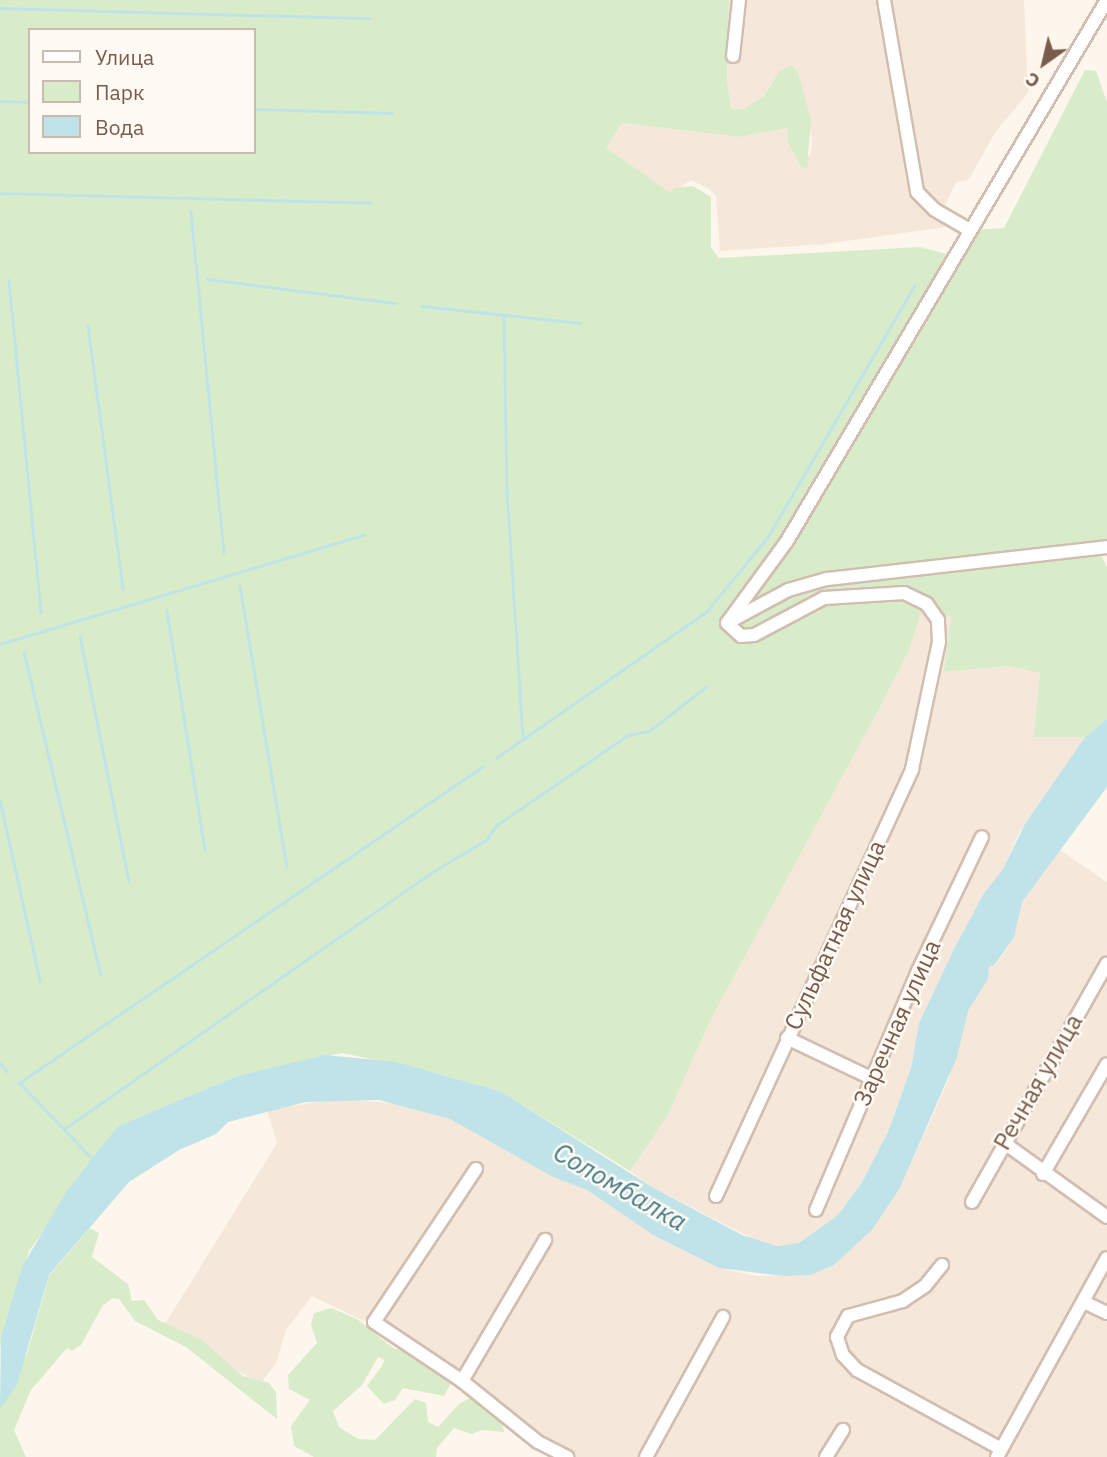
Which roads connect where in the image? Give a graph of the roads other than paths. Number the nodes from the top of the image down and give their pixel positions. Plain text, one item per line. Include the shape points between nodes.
1 (739, 0) edge
2 (884, 0) edge
3 (1107, 0) edge
4 (733, 56) dead end
5 (968, 229) junction
6 (1107, 547) edge
7 (727, 623) junction
8 (982, 837) dead end
9 (1107, 963) edge
10 (787, 1038) junction
11 (1107, 1063) edge
12 (873, 1079) junction
13 (1003, 1142) junction
14 (476, 1169) dead end
15 (1043, 1174) junction
16 (716, 1196) dead end
17 (972, 1202) dead end
18 (816, 1210) dead end
19 (1107, 1217) edge
20 (545, 1240) dead end
21 (1107, 1258) edge
22 (942, 1265) dead end
23 (1084, 1302) junction
24 (1107, 1313) edge
25 (723, 1317) dead end
26 (463, 1381) junction
27 (843, 1430) dead end
28 (999, 1453) edge
29 (567, 1457) edge
30 (646, 1457) edge
31 (826, 1457) edge

1 - 4 street
2 - 5 street via 917,192 935,210
3 - 5 street
5 - 7 street via 787,541
6 - 7 street via 827,579 788,590
7 - 10 street, Сульфатная улица via 741,636 754,635 824,598 904,593 927,604 938,620 934,668 912,769
8 - 12 street, Заречная улица
9 - 13 street, Речная улица
10 - 12 street
10 - 16 street, Сульфатная улица
11 - 15 street
12 - 18 street, Заречная улица
13 - 15 street
13 - 17 street, Речная улица
14 - 26 street via 374,1322
15 - 19 street
20 - 26 street
21 - 23 street
22 - 28 street via 925,1286 903,1301 848,1316 837,1337 843,1355 857,1370
23 - 24 street
23 - 28 street
25 - 30 street
26 - 29 street via 538,1442
27 - 31 street

